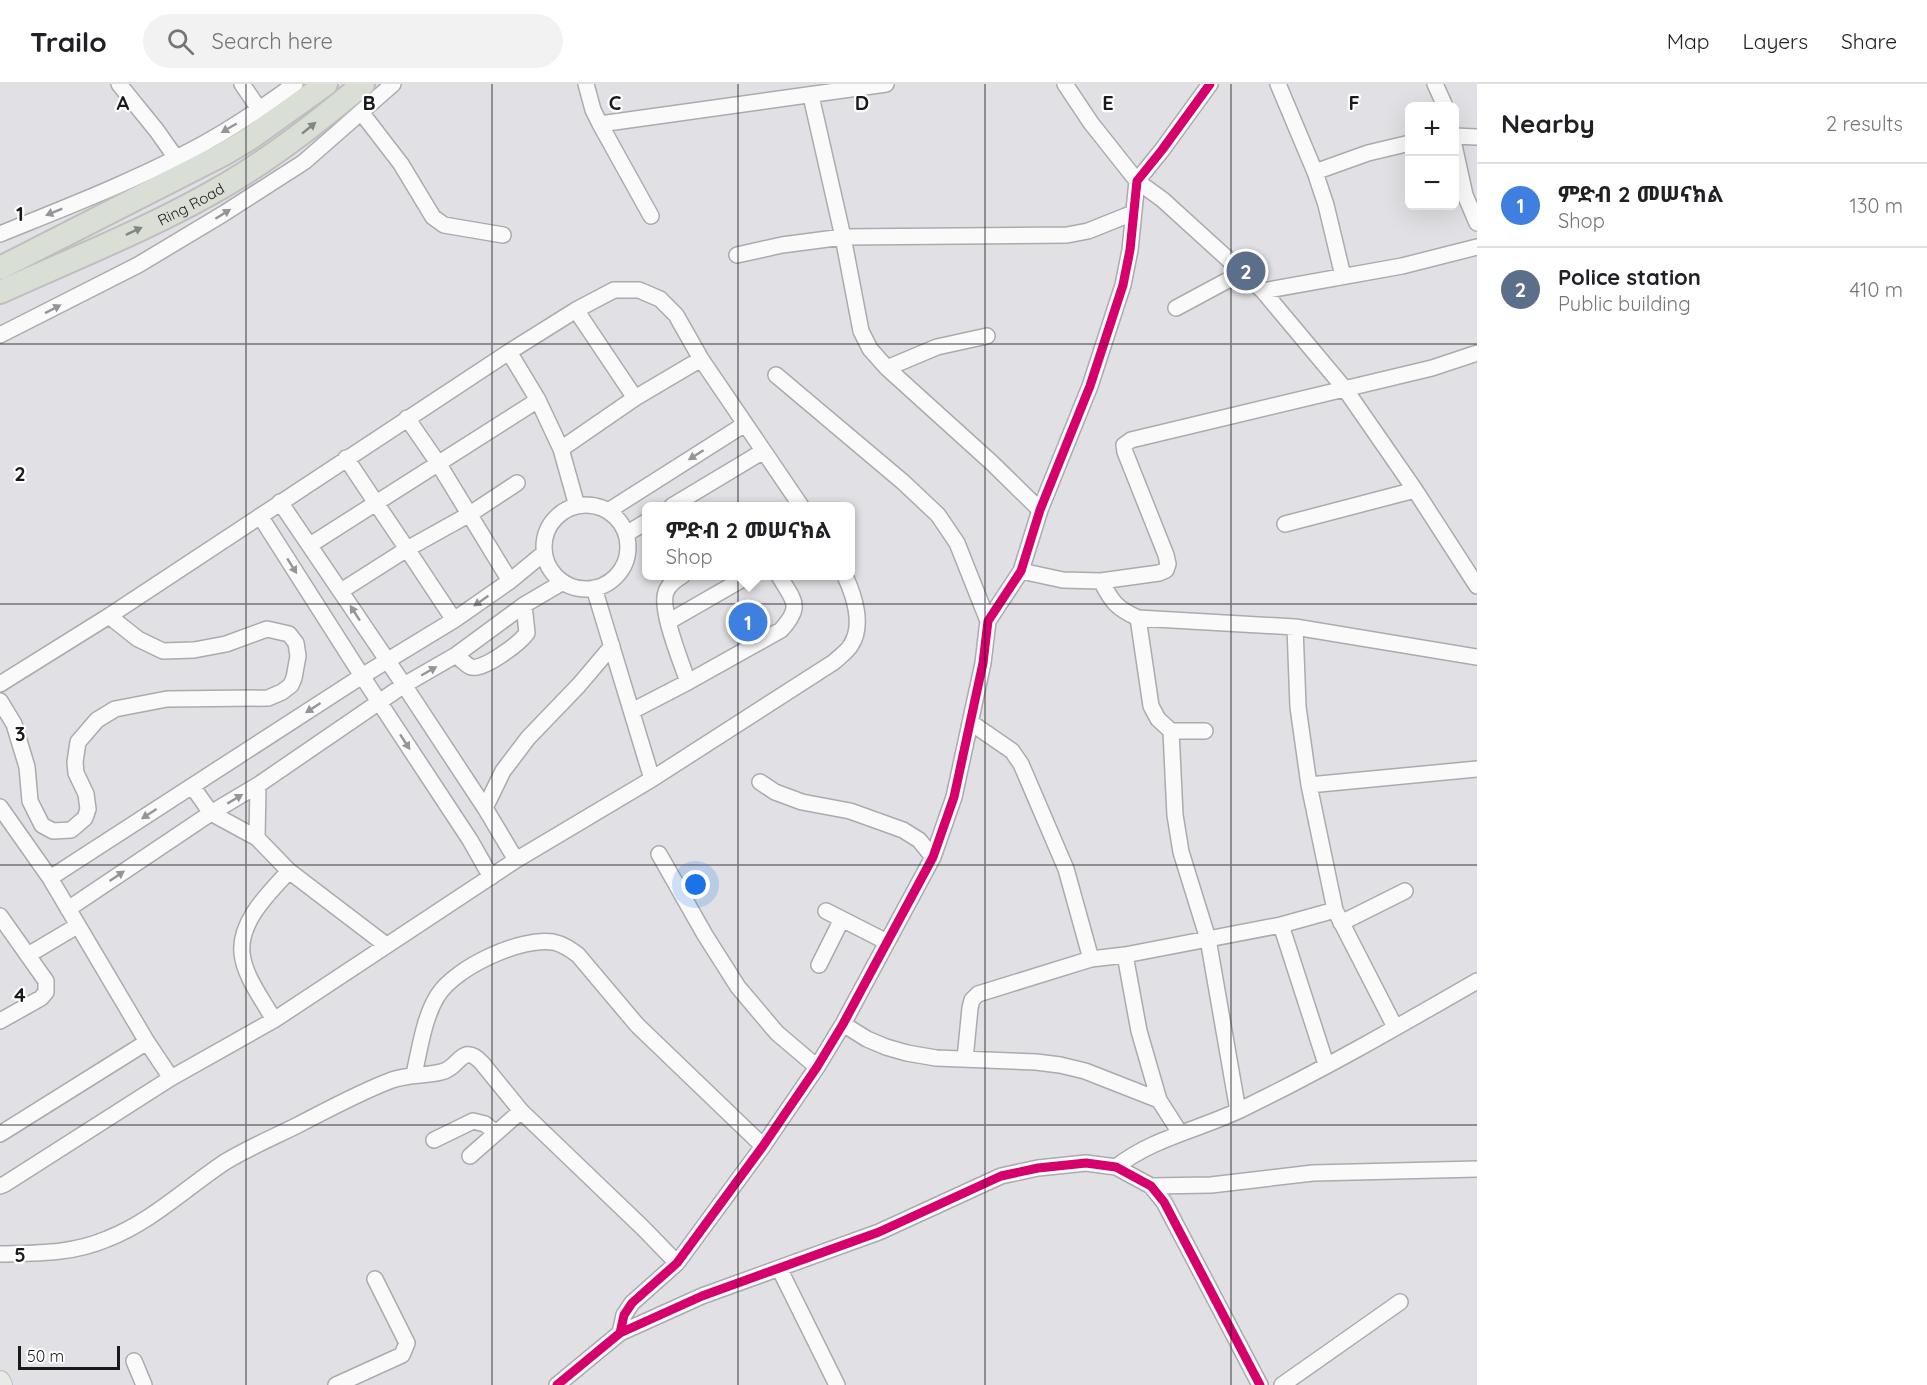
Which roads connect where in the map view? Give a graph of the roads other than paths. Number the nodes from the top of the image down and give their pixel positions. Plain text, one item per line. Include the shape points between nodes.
1 (119, 84) edge
2 (242, 84) edge
3 (295, 84) edge
4 (326, 84) edge
5 (363, 84) edge
6 (393, 84) edge
7 (586, 84) edge
8 (886, 84) edge
9 (1065, 84) edge
10 (1210, 84) edge
11 (1278, 84) edge
12 (1436, 84) edge
13 (811, 96) junction
14 (1443, 102) edge
15 (260, 109) junction
16 (361, 112) junction
17 (600, 124) junction
18 (1459, 136) edge
19 (1477, 137) edge
20 (1405, 143) edge
21 (1457, 156) edge
22 (176, 158) junction
23 (1315, 172) junction
24 (1137, 181) junction
25 (117, 209) junction
26 (1133, 213) junction
27 (651, 216) dead end
28 (1477, 223) edge
29 (0, 234) edge
30 (504, 235) dead end
31 (843, 237) junction
32 (1477, 247) edge
33 (0, 251) edge
34 (737, 255) dead end
35 (62, 264) junction
36 (0, 268) edge
37 (1243, 272) junction
38 (1343, 276) junction
39 (1263, 291) junction
40 (0, 292) edge
41 (0, 304) edge
42 (1176, 308) dead end
43 (576, 310) junction
44 (0, 335) edge
45 (987, 336) dead end
46 (509, 352) junction
47 (1477, 353) edge
48 (701, 359) junction
49 (887, 368) junction
50 (776, 375) dead end
51 (1345, 389) junction
52 (634, 398) junction
53 (538, 400) junction
54 (406, 418) junction
55 (745, 424) junction
56 (561, 448) junction
57 (762, 452) junction
58 (346, 458) junction
59 (438, 463) junction
60 (517, 483) dead end
61 (1415, 490) junction
62 (280, 502) junction
63 (680, 502) edge
64 (793, 502) edge
65 (376, 503) junction
66 (577, 506) junction
67 (1040, 510) junction
68 (608, 511) junction
69 (470, 514) junction
70 (260, 516) junction
71 (1285, 524) dead end
72 (642, 525) edge
73 (627, 534) junction
74 (310, 545) junction
75 (407, 549) junction
76 (544, 554) junction
77 (1021, 571) junction
78 (675, 580) edge
79 (741, 580) edge
80 (781, 580) edge
81 (847, 580) edge
82 (510, 581) junction
83 (1101, 581) junction
84 (563, 582) junction
85 (1477, 586) edge
86 (594, 588) junction
87 (341, 591) junction
88 (524, 605) junction
89 (109, 616) junction
90 (1138, 618) junction
91 (454, 620) junction
92 (988, 621) junction
93 (668, 622) junction
94 (1294, 627) junction
95 (612, 646) junction
96 (456, 655) junction
97 (1477, 657) edge
98 (387, 662) junction
99 (362, 676) junction
100 (688, 682) junction
101 (0, 684) edge
102 (404, 685) junction
103 (0, 701) edge
104 (379, 702) junction
105 (632, 711) junction
106 (970, 722) junction
107 (1171, 731) junction
108 (1205, 731) dead end
109 (1477, 769) edge
110 (652, 779) junction
111 (760, 782) dead end
112 (258, 785) junction
113 (1310, 785) junction
114 (192, 786) junction
115 (0, 807) edge
116 (485, 808) junction
117 (211, 813) junction
118 (4, 825) edge
119 (258, 838) junction
120 (659, 854) dead end
121 (933, 857) junction
122 (516, 860) junction
123 (289, 871) junction
124 (50, 878) junction
125 (491, 878) junction
126 (1405, 891) dead end
127 (68, 909) junction
128 (826, 911) dead end
129 (0, 916) edge
130 (1338, 916) junction
131 (842, 919) junction
132 (1281, 925) junction
133 (77, 926) junction
134 (1208, 939) junction
135 (887, 942) junction
136 (386, 945) junction
137 (28, 956) junction
138 (1125, 956) junction
139 (1091, 959) junction
140 (819, 965) dead end
141 (1477, 981) edge
142 (274, 1020) junction
143 (0, 1022) edge
144 (843, 1024) junction
145 (1395, 1027) junction
146 (147, 1042) junction
147 (965, 1059) junction
148 (1326, 1064) junction
149 (817, 1067) junction
150 (414, 1074) junction
151 (171, 1078) junction
152 (1159, 1100) junction
153 (1238, 1110) junction
154 (521, 1111) junction
155 (496, 1133) junction
156 (1180, 1133) junction
157 (0, 1134) edge
158 (434, 1140) dead end
159 (763, 1146) junction
160 (470, 1156) dead end
161 (1116, 1167) junction
162 (1477, 1169) edge
163 (0, 1186) edge
164 (1150, 1186) junction
165 (0, 1254) edge
166 (677, 1263) junction
167 (779, 1269) junction
168 (375, 1279) dead end
169 (1400, 1302) dead end
170 (620, 1333) junction
171 (134, 1361) dead end
172 (144, 1385) edge
173 (336, 1385) edge
174 (556, 1385) edge
175 (837, 1385) edge
176 (1260, 1385) edge
177 (1282, 1385) edge

1 - 22 street
2 - 15 street
3 - 15 street
4 - 25 highway, Ring Road via 249,139
35 -> 5 highway, Ring Road via 229,183 303,134
6 - 16 street
7 - 17 street
8 - 13 street
9 - 24 street
10 - 24 street
11 - 23 street
12 - 14 street
13 - 17 street
13 - 31 street
15 -> 22 street
16 - 30 street via 401,164 433,217 444,225
44 -> 16 street via 138,265 223,214 304,162
17 - 27 street
18 - 19 street
20 - 23 street
21 - 28 street via 1465,195
22 -> 29 street
23 - 38 street
24 - 26 street
24 - 37 street via 1164,200
25 - 33 highway via 85,216
25 - 36 highway, Ring Road
26 - 31 street via 1067,235
26 - 67 street via 1123,285 1090,386
31 - 34 street
31 - 49 street via 861,331
32 - 38 street
35 - 40 highway, Ring Road
35 - 41 highway
37 - 39 street
37 - 42 street
38 - 39 street
39 - 51 street
43 - 46 street
43 - 48 street via 614,290 639,290 660,299 676,315
43 - 52 street
45 - 49 street via 937,347
46 - 53 street
46 - 54 street
47 - 51 street
48 - 52 street
48 - 55 street
49 - 67 street
50 - 92 street via 938,515 957,543
51 - 61 street
51 - 83 street via 1131,440 1124,445 1168,564 1159,573
52 - 56 street
53 - 56 street
53 - 59 street
54 - 58 street
54 - 59 street
55 - 57 street
55 -> 68 street
56 - 66 street
57 - 63 street
57 - 64 street
58 - 62 street
58 - 65 street
59 - 65 street
59 - 69 street
60 - 69 street
61 - 71 street
61 - 85 street
62 - 70 street
62 - 74 street
65 - 74 street
65 - 75 street
66 - 68 street via 593,505
66 - 76 street via 562,512 551,523
67 - 77 street
68 - 73 street
69 - 75 street
69 - 82 street
70 - 89 street
70 -> 99 street
72 - 73 street
73 - 86 street via 628,548 622,568 607,583
74 - 87 street
75 - 87 street
75 - 91 street
76 - 82 street
76 - 84 street via 551,570
77 - 83 street via 1063,580
77 - 92 street
78 - 93 street via 665,594
79 - 93 street
80 - 100 street via 795,610 781,630
81 - 110 street via 855,598 857,623 852,645 834,662
82 -> 91 street
83 - 90 street via 1112,601
84 - 86 street via 578,588
84 - 88 street
86 - 95 street
98 -> 87 street
88 - 96 street
88 - 96 street via 527,633 521,642 480,667 471,667
89 - 101 street
89 - 103 street via 138,639 163,651 226,644 267,629 289,634 296,643 298,656 294,678 282,692 268,698 167,699 115,709 97,720 78,742 76,773 88,809 85,818 71,830 53,831 42,825 30,801 27,767 14,724
90 - 94 street
90 - 107 street via 1151,706
91 - 98 street
92 - 106 street
93 - 100 street
94 - 97 street
94 - 113 street via 1298,707
95 - 105 street
95 - 116 street via 522,746 503,771
102 -> 96 street
98 - 99 street
98 - 102 street
99 - 104 street
99 -> 114 street
100 - 105 street
102 - 104 street
102 - 116 street
104 - 112 street
104 -> 125 street
105 - 110 street
106 - 121 street via 954,796
106 - 139 street via 1012,751 1021,764 1066,869
107 - 108 street
107 - 134 street via 1181,852
109 - 113 street
110 - 122 street
111 - 121 street via 802,802 850,811 903,830 919,840
117 -> 112 street
112 - 119 street
113 - 130 street
114 - 117 street
114 -> 124 street
115 - 118 street
116 - 122 street
117 - 119 street
127 -> 117 street
118 - 124 street
119 - 123 street
120 - 149 street via 738,987 777,1033
121 - 135 street
122 - 125 street
123 - 136 street
123 - 142 street via 262,901 245,931 242,953 248,974
124 - 127 street
125 - 136 street
126 - 130 street
127 - 133 street
128 - 131 street
129 - 137 street
130 - 132 street
130 - 145 street
131 - 135 street
131 - 140 street
132 - 134 street
132 - 148 street
133 - 137 street
133 - 146 street
134 - 138 street
134 - 153 street
135 - 144 street
136 - 142 street
137 - 143 street via 46,981 46,992
138 - 139 street
138 - 152 street via 1138,1030
139 - 147 street via 978,994 970,1008
141 - 145 street
142 - 151 street
144 - 147 street via 867,1039 897,1050
144 - 149 street
145 - 148 street
146 - 151 street
146 - 157 street
147 - 152 street via 1060,1065
148 - 153 street
149 - 159 street
150 - 154 street via 445,1072 464,1055 476,1056
150 - 159 street via 428,1017 450,980 505,951 530,943 552,942 578,955 637,1025
150 - 165 street via 347,1100 226,1162 110,1238 54,1253
151 - 163 street
152 - 156 street
153 - 156 street
154 - 155 street
154 - 166 street
155 - 158 street via 473,1121
155 - 160 street
156 - 161 street via 1134,1154
159 - 166 street
161 - 164 street
161 - 167 street via 1086,1163 1001,1176 879,1232
162 - 164 street via 1313,1173 1211,1185
164 - 176 street via 1164,1202
166 - 170 street via 632,1303
167 - 170 street via 702,1296
167 - 175 street
168 - 173 street via 407,1343 405,1350 402,1355
169 - 177 street
170 - 174 street
171 - 172 street

